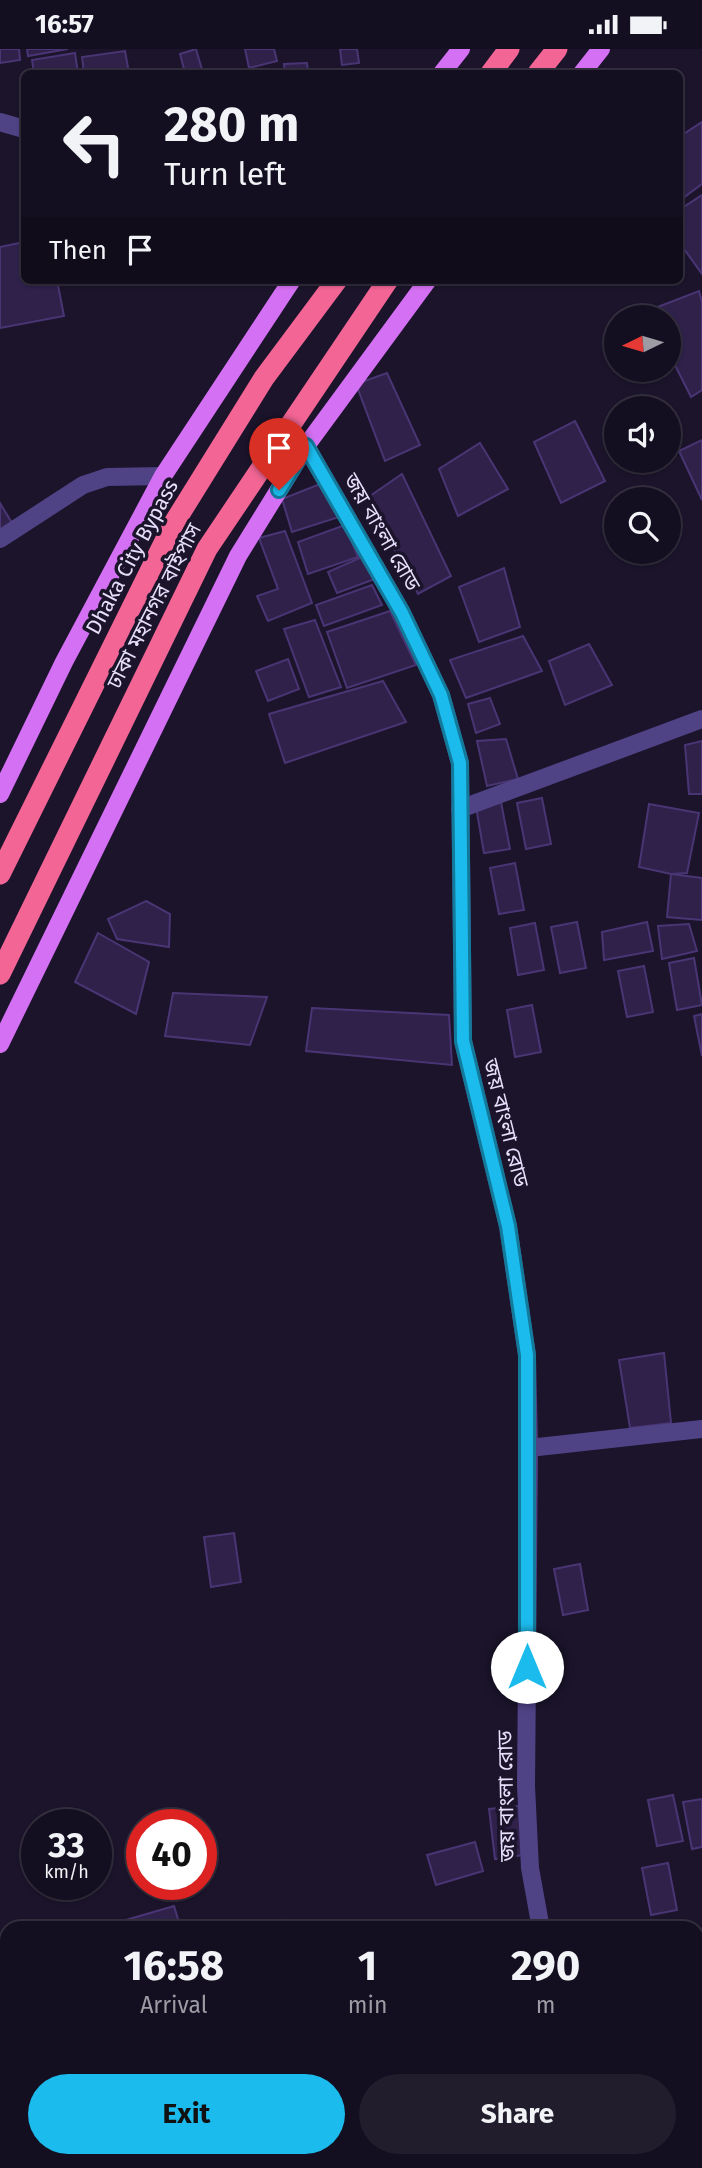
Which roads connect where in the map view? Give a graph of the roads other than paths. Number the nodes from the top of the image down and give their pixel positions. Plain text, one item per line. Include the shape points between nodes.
1 (461, 49) edge
2 (509, 49) edge
3 (557, 49) edge
4 (601, 49) edge
5 (444, 70) edge
6 (493, 70) edge
7 (540, 70) edge
8 (584, 70) edge
9 (0, 122) edge
10 (21, 128) edge
11 (289, 284) edge
12 (334, 284) edge
13 (385, 284) edge
14 (425, 284) edge
15 (306, 446) junction
16 (163, 476) junction
17 (0, 539) edge
18 (702, 719) edge
19 (0, 794) edge
20 (460, 809) junction
21 (0, 874) edge
22 (0, 974) edge
23 (0, 1044) edge
24 (702, 1429) edge
25 (529, 1448) junction
26 (540, 1921) edge

1 - 5 main road
2 - 6 highway
3 - 7 highway
4 - 8 main road
9 - 10 street
11 - 16 main road
12 - 21 highway, Dhaka City Bypass via 264,378 174,523
13 - 22 highway, ঢাকা মহানগর বাইপাস via 207,549
14 - 15 main road
15 - 20 street, জয় বাংলা রোড via 402,613 441,695 460,763
15 - 23 main road via 238,556
16 - 17 street via 107,477 83,485
16 - 19 main road
18 - 20 street
20 - 25 street, জয় বাংলা রোড via 463,1041 517,1277 527,1355
24 - 25 street
25 - 26 street, জয় বাংলা রোড via 526,1786 530,1868

